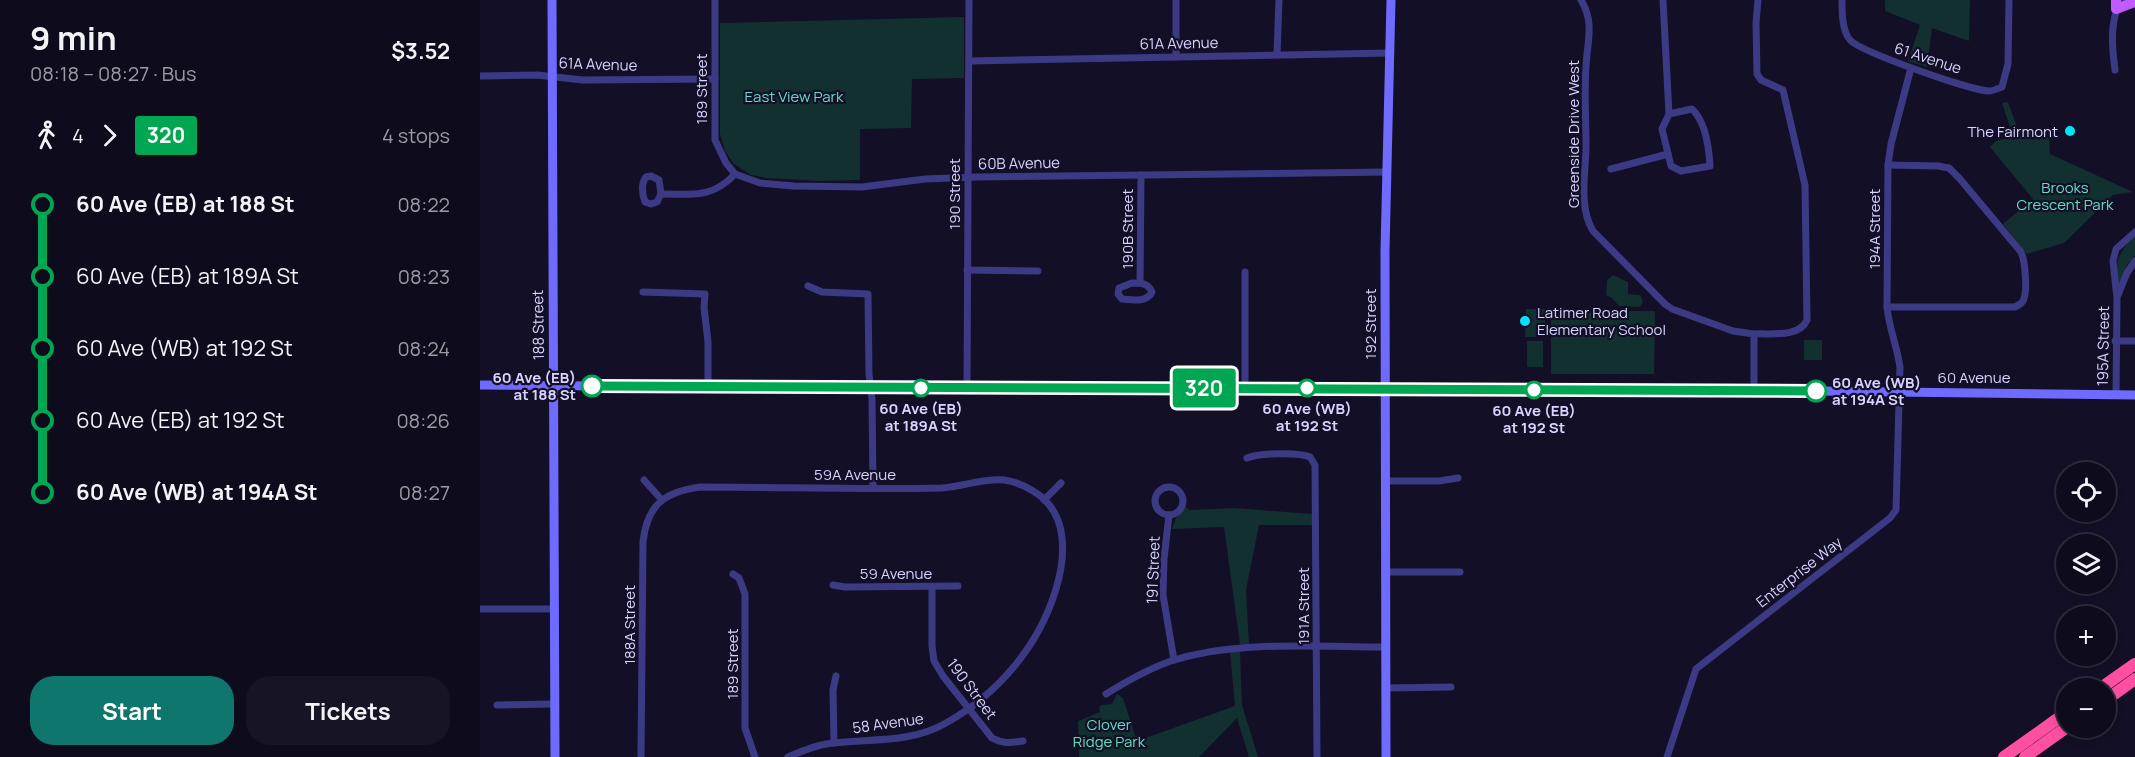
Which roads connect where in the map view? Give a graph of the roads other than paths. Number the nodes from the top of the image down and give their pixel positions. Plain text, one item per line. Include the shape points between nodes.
1 (552, 0) edge
2 (715, 0) edge
3 (969, 0) edge
4 (1176, 0) edge
5 (1280, 0) edge
6 (1391, 0) edge
7 (1581, 0) edge
8 (1664, 0) edge
9 (1758, 0) edge
10 (1842, 0) edge
11 (2009, 0) edge
12 (2135, 2) edge
13 (2118, 3) edge
14 (1390, 53) junction
15 (1277, 54) junction
16 (1176, 57) junction
17 (969, 61) junction
18 (1911, 68) junction
19 (2115, 70) dead end
20 (480, 76) edge
21 (552, 76) junction
22 (714, 79) junction
23 (1670, 114) junction
24 (1668, 154) junction
25 (1888, 165) junction
26 (1611, 169) dead end
27 (1387, 172) junction
28 (735, 174) junction
29 (1141, 175) junction
30 (968, 178) junction
31 (660, 194) dead end
32 (2135, 232) edge
33 (2135, 261) edge
34 (967, 270) junction
35 (1038, 270) dead end
36 (1245, 272) dead end
37 (1140, 283) dead end
38 (808, 286) dead end
39 (643, 292) dead end
40 (2117, 298) junction
41 (1887, 307) junction
42 (1754, 334) junction
43 (2115, 341) junction
44 (2135, 341) edge
45 (480, 385) edge
46 (554, 385) junction
47 (708, 387) junction
48 (871, 388) junction
49 (967, 388) junction
50 (1245, 388) junction
51 (1384, 388) junction
52 (1754, 390) junction
53 (1900, 392) junction
54 (2116, 394) junction
55 (2135, 395) edge
56 (1247, 458) dead end
57 (1458, 478) dead end
58 (644, 480) dead end
59 (1385, 481) junction
60 (1061, 483) dead end
61 (873, 488) junction
62 (661, 499) junction
63 (1044, 500) junction
64 (1169, 515) junction
65 (1385, 572) junction
66 (1460, 572) dead end
67 (733, 574) dead end
68 (833, 585) dead end
69 (958, 586) dead end
70 (932, 587) junction
71 (480, 609) edge
72 (554, 609) junction
73 (1317, 647) junction
74 (1385, 647) junction
75 (1174, 660) junction
76 (2135, 664) edge
77 (836, 676) dead end
78 (2115, 678) edge
79 (2135, 679) edge
80 (1451, 687) dead end
81 (1386, 688) junction
82 (2116, 693) edge
83 (1106, 694) dead end
84 (554, 704) junction
85 (496, 705) dead end
86 (968, 709) junction
87 (2056, 720) edge
88 (2056, 735) edge
89 (1023, 741) dead end
90 (834, 743) junction
91 (555, 757) edge
92 (641, 757) edge
93 (754, 757) edge
94 (788, 757) edge
95 (1317, 757) edge
96 (1386, 757) edge
97 (1666, 757) edge
98 (2004, 757) edge
99 (2025, 757) edge

1 - 21 street, 188 Street
2 - 22 street, 189 Street
3 - 17 street, 190 Street
4 - 16 street
5 - 15 street
6 - 14 street, 192 Street
7 - 42 street, Greenside Drive West via 1590,25 1585,78 1584,203 1589,224 1672,309 1733,332
8 - 23 street
9 - 42 street, Greenside Drive West via 1758,74 1761,80 1783,90 1805,185 1807,320 1799,330
10 - 18 street, 61 Avenue via 1849,39 1859,48
11 - 18 street, 61 Avenue via 2008,64 2002,87 1989,91
12 - 13 main road
13 - 19 street via 2113,19
14 - 15 street, 61A Avenue
14 - 27 street, 192 Street
15 - 16 street, 61A Avenue
16 - 17 street, 61A Avenue
17 - 30 street, 190 Street
18 - 25 street, 194A Street
20 - 21 street, 61A Avenue
21 - 22 street, 61A Avenue via 583,80
21 - 46 street, 188 Street
22 - 28 street, 189 Street via 715,140
23 - 24 street via 1662,129
23 - 24 street via 1692,109 1700,117 1710,166 1682,171 1671,166
24 - 26 street
25 - 41 street, 194A Street
25 - 41 street via 1949,168 2021,252 2024,285 2022,303 2015,307
27 - 29 street, 60B Avenue
27 - 51 street, 192 Street
28 - 30 street, 60B Avenue via 760,183 794,186 862,187
28 - 31 street via 712,192
29 - 30 street, 60B Avenue
29 - 37 street, 190B Street
30 - 34 street, 190 Street
32 - 40 street, 195A Street via 2115,252
33 - 40 street, 195A Street
34 - 35 street
34 - 49 street, 190 Street
36 - 50 street
38 - 48 street via 822,292 868,294
39 - 47 street via 705,294
40 - 43 street, 195A Street
41 - 53 street, 194A Street via 1897,349
42 - 52 street
43 - 44 street
43 - 54 street, 195A Street
45 - 46 street, 60 Avenue
46 - 47 street, 60 Avenue
46 - 72 street, 188 Street
47 - 48 street, 60 Avenue
48 - 49 street, 60 Avenue
48 - 61 street
49 - 50 street, 60 Avenue
50 - 51 street, 60 Avenue
51 - 52 street, 60 Avenue
51 - 59 street, 192 Street
52 - 53 street, 60 Avenue
53 - 54 street, 60 Avenue
53 - 97 street, Enterprise Way via 1896,510 1696,669
54 - 55 street, 60 Avenue
56 - 73 street, 191A Street via 1302,455 1310,457 1315,465
57 - 59 street
58 - 62 street
59 - 65 street, 192 Street
60 - 63 street
61 - 62 street, 59A Avenue via 700,487
61 - 63 street, 59A Avenue via 943,488 1004,480 1031,490
62 - 92 street, 188A Street via 644,528
63 - 86 street, 58 Avenue via 1058,520 1063,546 1050,608 1039,632 1010,672
64 - 64 street, 191 Street via 1177,514 1183,504 1182,494 1170,487 1158,494 1155,503 1162,513
64 - 75 street, 191 Street via 1163,595
65 - 66 street
65 - 74 street, 192 Street
67 - 93 street, 189 Street via 739,578 745,594 745,729
68 - 70 street, 59 Avenue
69 - 70 street, 59 Avenue
70 - 86 street, 190 Street via 934,661
71 - 72 street
72 - 84 street, 188 Street
73 - 74 street
73 - 75 street via 1223,649
73 - 95 street, 191A Street
74 - 81 street, 192 Street
75 - 83 street
76 - 78 highway
77 - 90 street via 832,690
79 - 82 highway
80 - 81 street
81 - 96 street, 192 Street
84 - 85 street
84 - 91 street, 188 Street
86 - 89 street, 190 Street via 992,738 1009,744
86 - 90 street, 58 Avenue via 922,734
87 - 98 highway
88 - 99 highway
90 - 94 street, 58 Avenue

